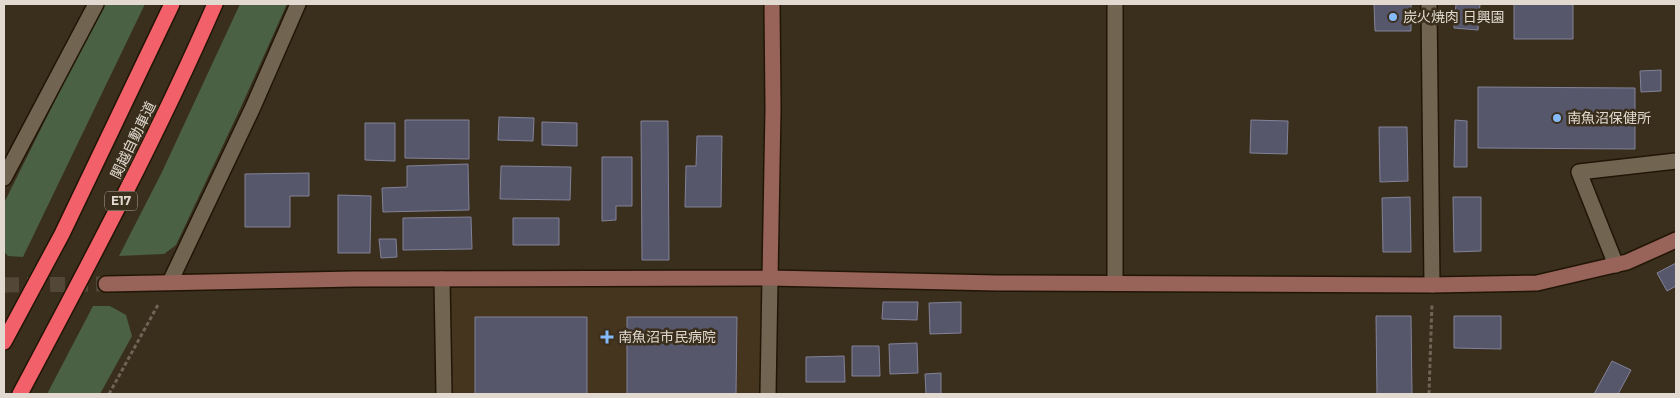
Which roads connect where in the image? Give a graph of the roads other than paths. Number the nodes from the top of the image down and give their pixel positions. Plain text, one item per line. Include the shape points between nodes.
1 (96, 4) edge
2 (172, 4) edge
3 (214, 4) edge
4 (298, 4) edge
5 (772, 4) edge
6 (1115, 4) edge
7 (1429, 4) edge
8 (1676, 161) edge
9 (4, 178) edge
10 (1676, 240) edge
11 (1616, 265) junction
12 (770, 278) junction
13 (442, 279) junction
14 (170, 282) junction
15 (1115, 283) junction
16 (106, 284) tunnel mouth
17 (1432, 284) junction
18 (4, 342) edge
19 (20, 394) edge
20 (444, 394) edge
21 (768, 394) edge

1 - 9 street
2 - 18 highway, 関越自動車道 / E17 via 62,234
3 - 19 highway, 関越自動車道 / E17 via 100,243
4 - 14 street via 254,107
5 - 12 street
6 - 15 street
7 - 17 street
8 - 11 street via 1579,172
10 - 11 street
11 - 17 street via 1537,283
12 - 13 street
12 - 15 street
12 - 21 street
13 - 14 street
13 - 20 street
14 - 16 street
15 - 17 street

